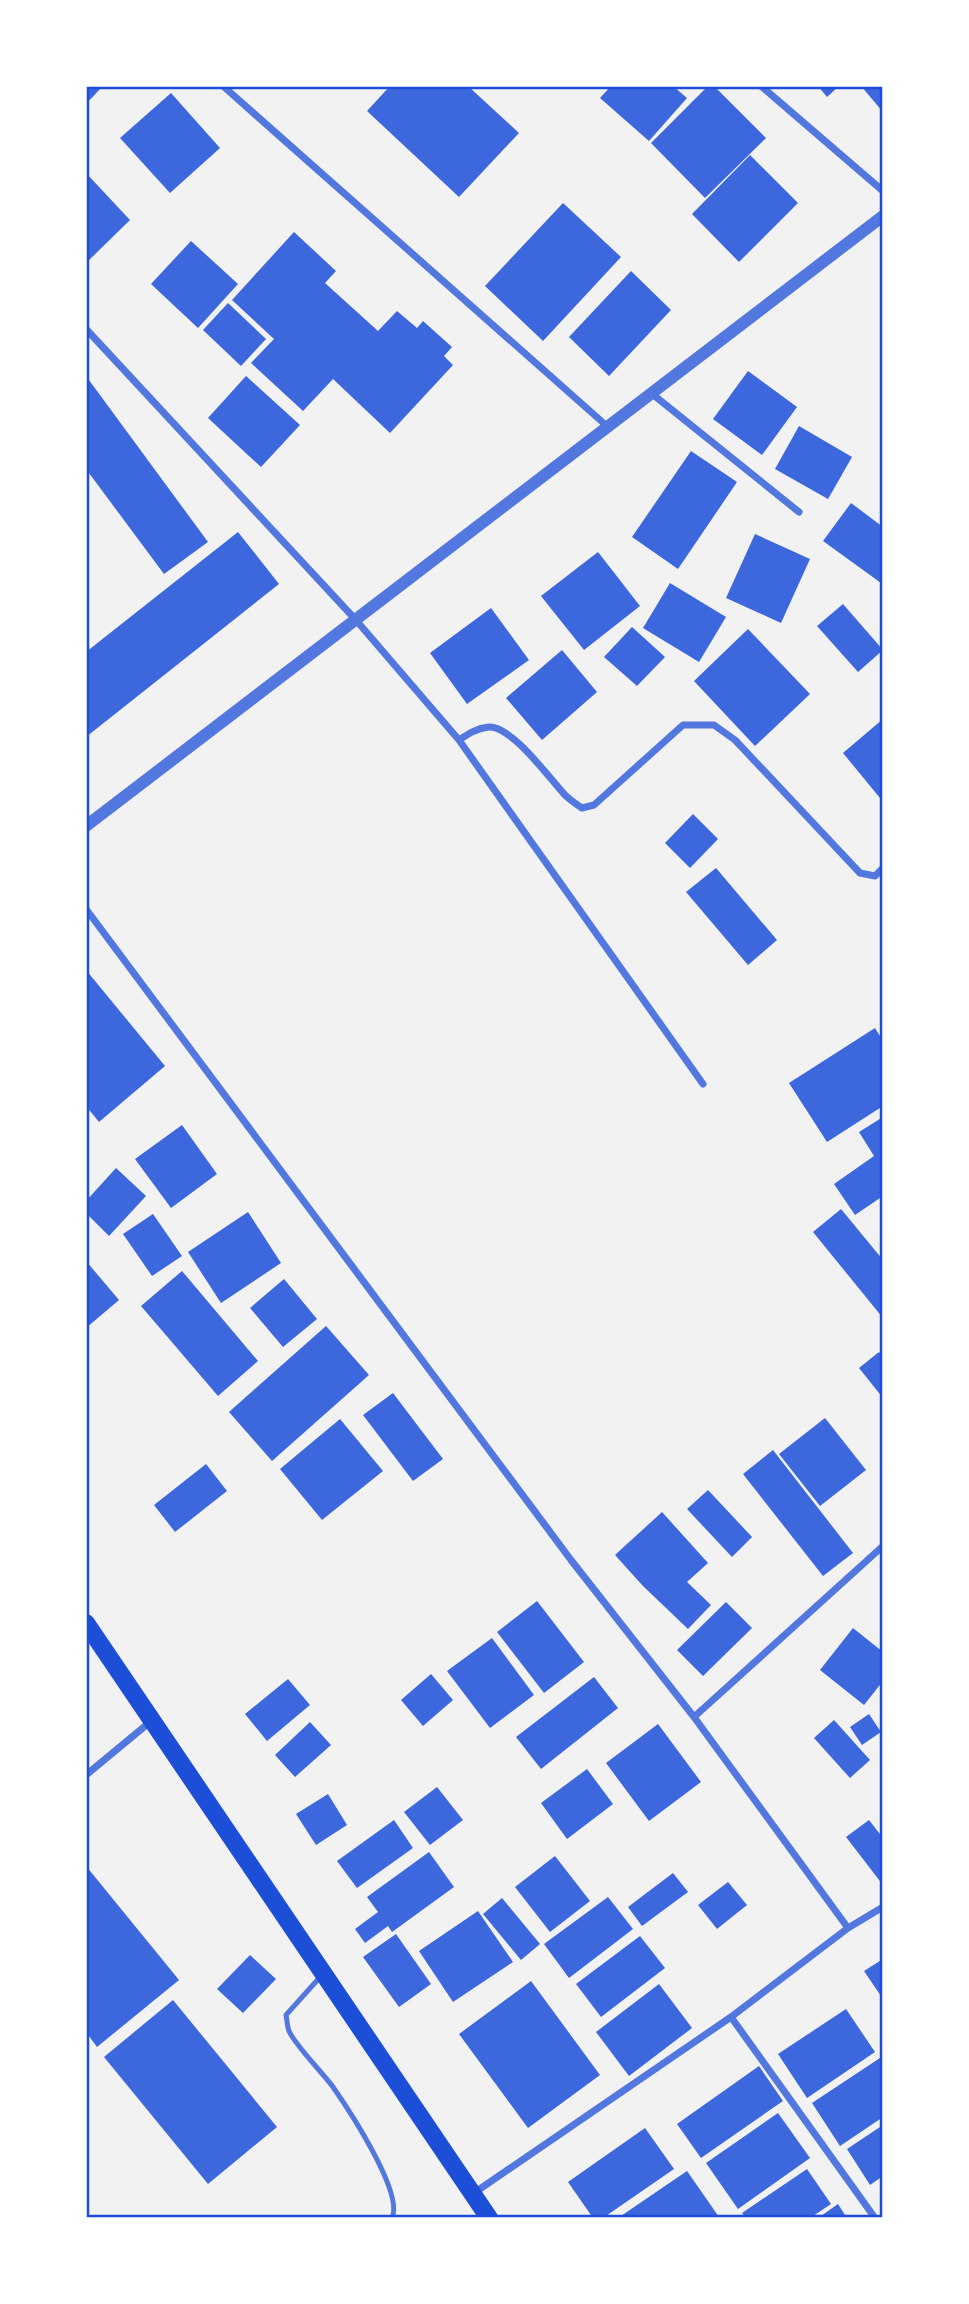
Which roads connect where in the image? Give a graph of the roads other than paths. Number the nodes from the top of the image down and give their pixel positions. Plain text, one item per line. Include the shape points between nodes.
1 (222, 86) edge
2 (761, 86) edge
3 (883, 191) edge
4 (883, 216) edge
5 (86, 329) edge
6 (651, 394) junction
7 (608, 427) junction
8 (799, 512) dead end
9 (355, 620) junction
10 (459, 740) junction
11 (86, 826) edge
12 (883, 869) edge
13 (86, 909) edge
14 (703, 1084) dead end
15 (883, 1546) edge
16 (86, 1623) edge
17 (694, 1717) junction
18 (152, 1720) junction
19 (86, 1774) edge
20 (883, 1907) edge
21 (848, 1928) junction
22 (323, 1973) junction
23 (731, 2017) junction
24 (472, 2193) junction
25 (392, 2218) edge
26 (489, 2218) edge
27 (875, 2218) edge

1 - 7 street
2 - 3 street
4 - 6 street
5 - 9 street
6 - 7 street
6 - 8 street
7 - 9 street
9 - 10 street
9 - 11 street
10 - 12 street via 477,729 503,729 582,808 594,805 683,725 714,725 735,740 860,873 875,876
10 - 14 street
13 - 17 street via 571,1560
15 - 17 street
16 - 18 main road
17 - 21 street
18 - 19 street
18 - 22 main road
20 - 21 street
21 - 23 street
22 - 24 main road
22 - 25 lane via 286,2015 289,2031 333,2087 370,2147 390,2187
23 - 24 street
23 - 27 street
24 - 26 main road

